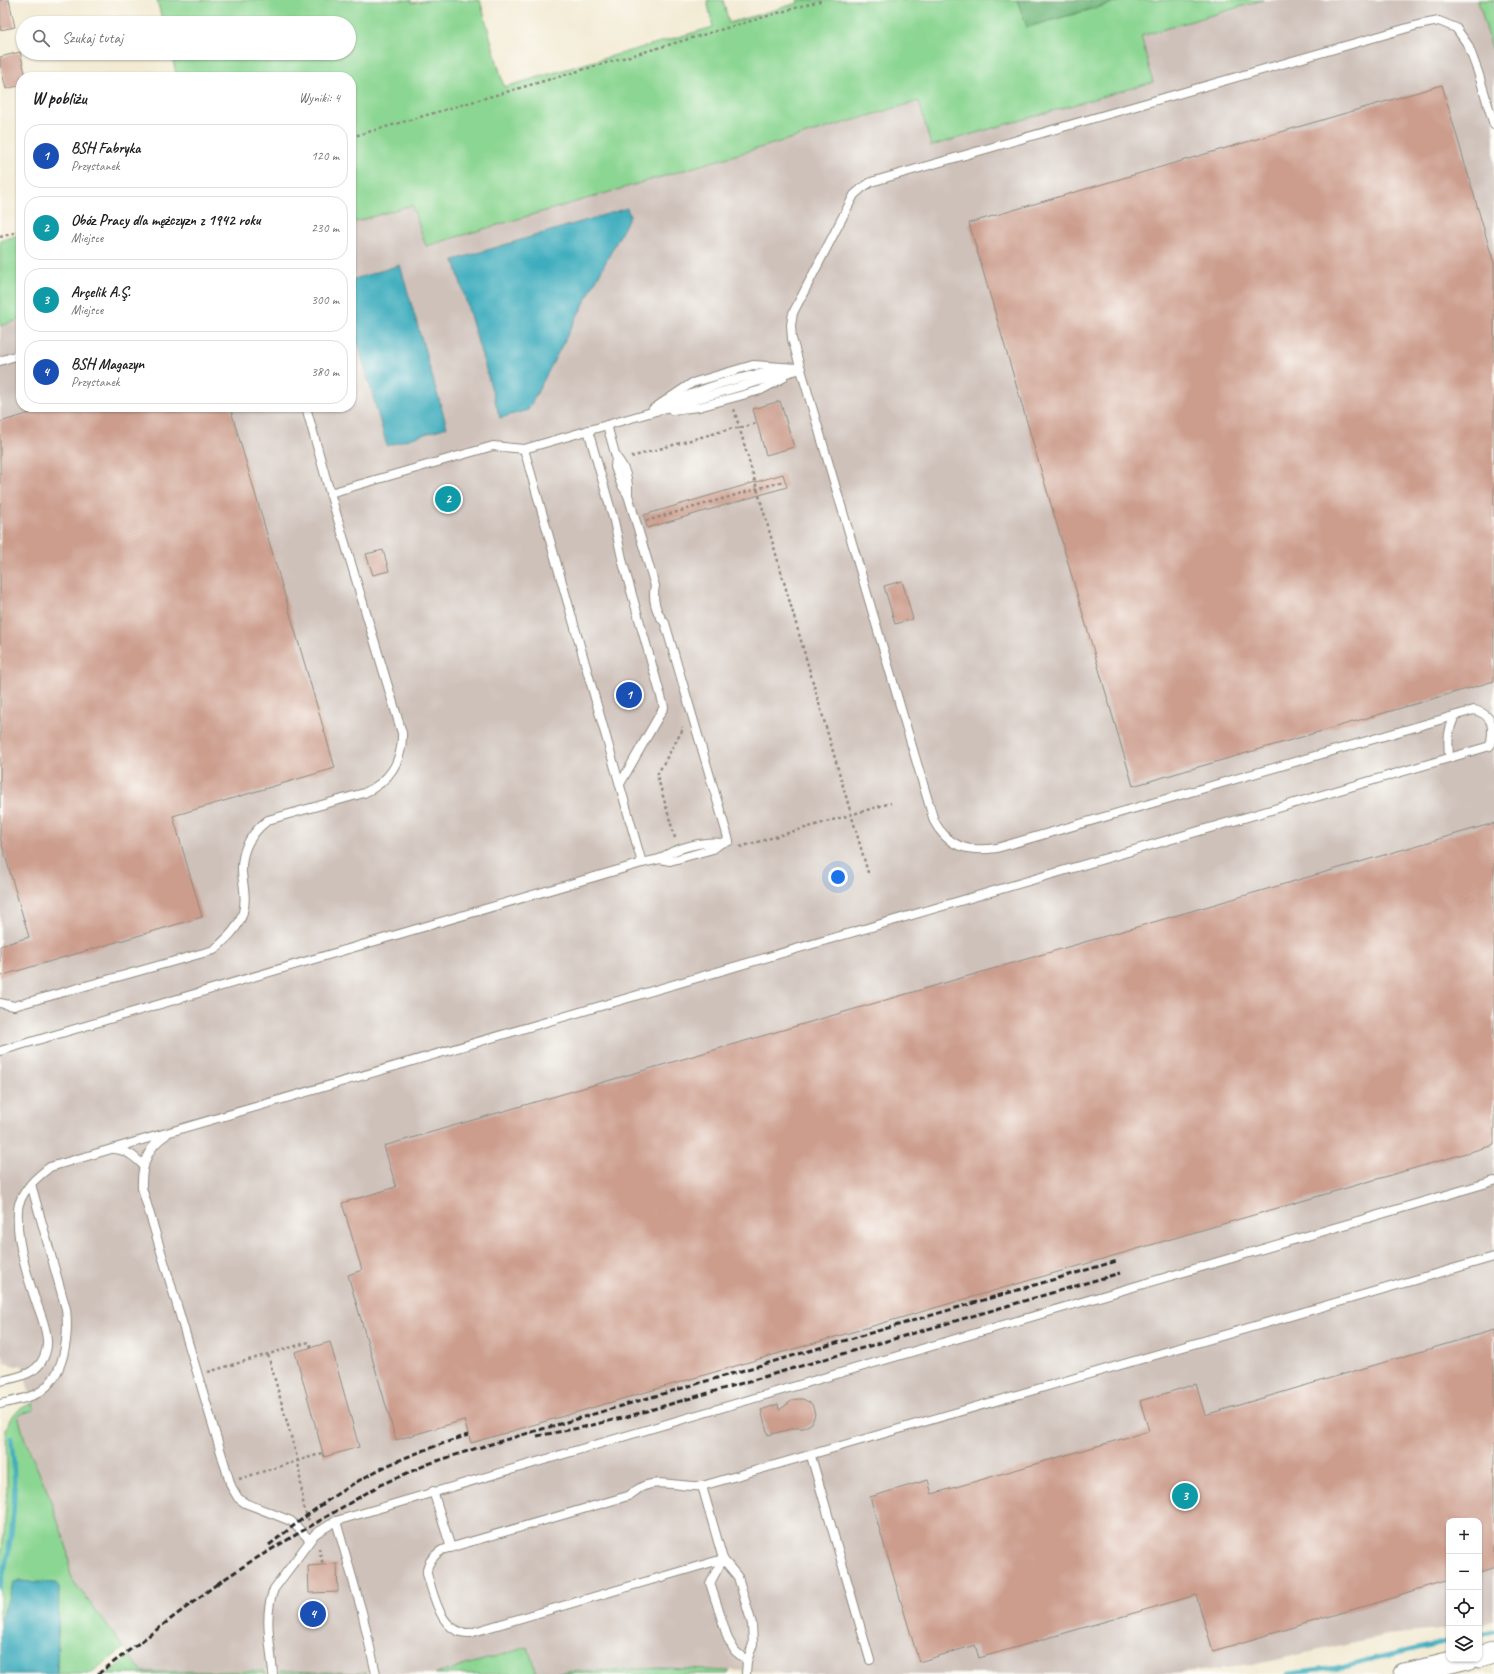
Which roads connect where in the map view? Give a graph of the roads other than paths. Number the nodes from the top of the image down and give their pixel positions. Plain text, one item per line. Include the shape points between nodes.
1 (1494, 125) edge
2 (16, 355) edge
3 (0, 360) edge
4 (801, 368) junction
5 (307, 412) edge
6 (647, 413) junction
7 (607, 424) junction
8 (588, 430) junction
9 (524, 449) junction
10 (330, 493) junction
11 (1455, 716) junction
12 (1449, 758) junction
13 (620, 784) junction
14 (642, 863) junction
15 (0, 1003) edge
16 (0, 1051) edge
17 (172, 1131) junction
18 (112, 1149) junction
19 (144, 1166) junction
20 (1494, 1181) edge
21 (31, 1184) junction
22 (1494, 1257) edge
23 (0, 1381) edge
24 (0, 1404) edge
25 (811, 1456) junction
26 (702, 1486) junction
27 (433, 1491) junction
28 (336, 1521) junction
29 (312, 1537) junction
30 (451, 1548) junction
31 (723, 1559) junction
32 (1494, 1652) edge
33 (1482, 1655) edge
34 (870, 1660) dead end
35 (747, 1661) junction
36 (1455, 1662) edge
37 (273, 1674) edge
38 (376, 1674) edge
39 (746, 1674) edge
40 (1406, 1674) edge

1 - 4 lane via 1468,45 1456,28 1439,21 871,182 854,195 793,313 792,339
2 - 3 lane
4 - 6 lane
4 - 6 lane via 761,390 699,407
4 - 6 lane via 753,365 692,383
4 - 11 lane via 934,821 940,832 952,843 964,848 981,850 997,848
5 - 10 lane
6 - 7 lane
7 - 8 lane
7 - 14 lane via 616,457 623,464 629,482 628,495 655,586 653,596 659,616 665,623 729,841 713,849 670,861 660,859
8 - 9 lane
8 - 13 lane via 664,707
9 - 10 lane via 493,446
9 - 13 lane
10 - 15 lane via 402,733 402,744 395,767 386,780 364,793 268,820 258,828 250,837 243,858 243,913 228,938 214,950 14,1006
11 - 12 lane via 1449,729
11 - 12 lane via 1474,710 1484,712 1493,726 1492,736 1490,746
12 - 17 lane
13 - 14 lane
14 - 16 lane
17 - 18 lane
17 - 19 lane via 153,1145
18 - 19 lane via 123,1150
18 - 21 lane via 50,1167
19 - 29 lane via 142,1188 229,1482 234,1493 242,1501 291,1521
20 - 27 lane
21 - 23 lane via 24,1192 19,1205 18,1233 48,1341 43,1360 32,1371
21 - 24 lane via 66,1309 67,1339 60,1366 42,1390 31,1396
22 - 25 lane
25 - 26 lane
25 - 34 lane
26 - 30 lane via 646,1485 628,1496
26 - 31 lane
27 - 28 lane
27 - 30 lane
28 - 29 lane
28 - 38 lane via 362,1612
29 - 37 lane via 270,1598 268,1617
30 - 31 lane via 442,1550 431,1559 427,1569 442,1616 454,1628 465,1633
31 - 35 lane via 738,1577 752,1624 752,1644
31 - 35 lane via 710,1583 728,1639 735,1651
32 - 33 street
35 - 39 lane
36 - 40 street

